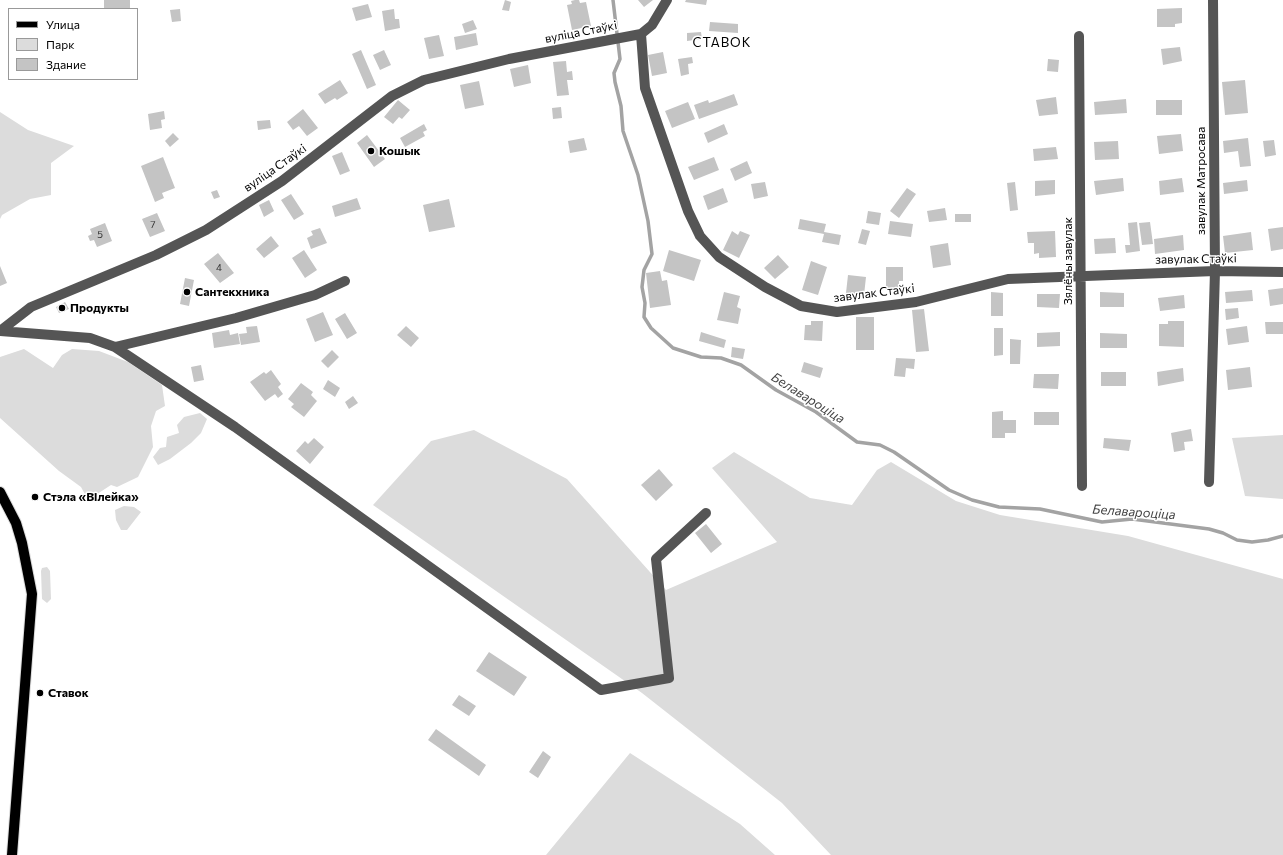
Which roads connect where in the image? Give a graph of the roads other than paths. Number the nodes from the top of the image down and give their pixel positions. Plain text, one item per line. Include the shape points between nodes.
1 (667, 0) edge
2 (1213, 0) edge
3 (637, 35) junction
4 (1079, 36) dead end
5 (1215, 271) junction
6 (1283, 272) edge
7 (1081, 276) junction
8 (345, 281) dead end
9 (0, 331) edge
10 (115, 347) junction
11 (1209, 482) dead end
12 (1082, 486) dead end
13 (0, 492) edge
14 (706, 513) dead end
15 (12, 855) edge

1 - 3 street via 652,25
2 - 5 street, завулак Матросава
3 - 7 street, завулак Стаўкі via 645,88 688,211 700,236 719,257 765,287 801,306 838,312 916,302 1008,279
3 - 9 street, вуліца Стаўкі via 509,58 424,80 392,96 282,181 206,230 156,255 31,307
4 - 7 street, Зялёны завулак
5 - 6 street, завулак Стаўкі
5 - 7 street, завулак Стаўкі
5 - 11 street, завулак Матросава
7 - 12 street, Зялёны завулак
8 - 10 street via 308,298
9 - 10 street, вуліца Стаўкі via 90,338
10 - 14 street, вуліца Стаўкі via 235,427 601,690 669,678 656,559
13 - 15 main road via 16,523 32,594

